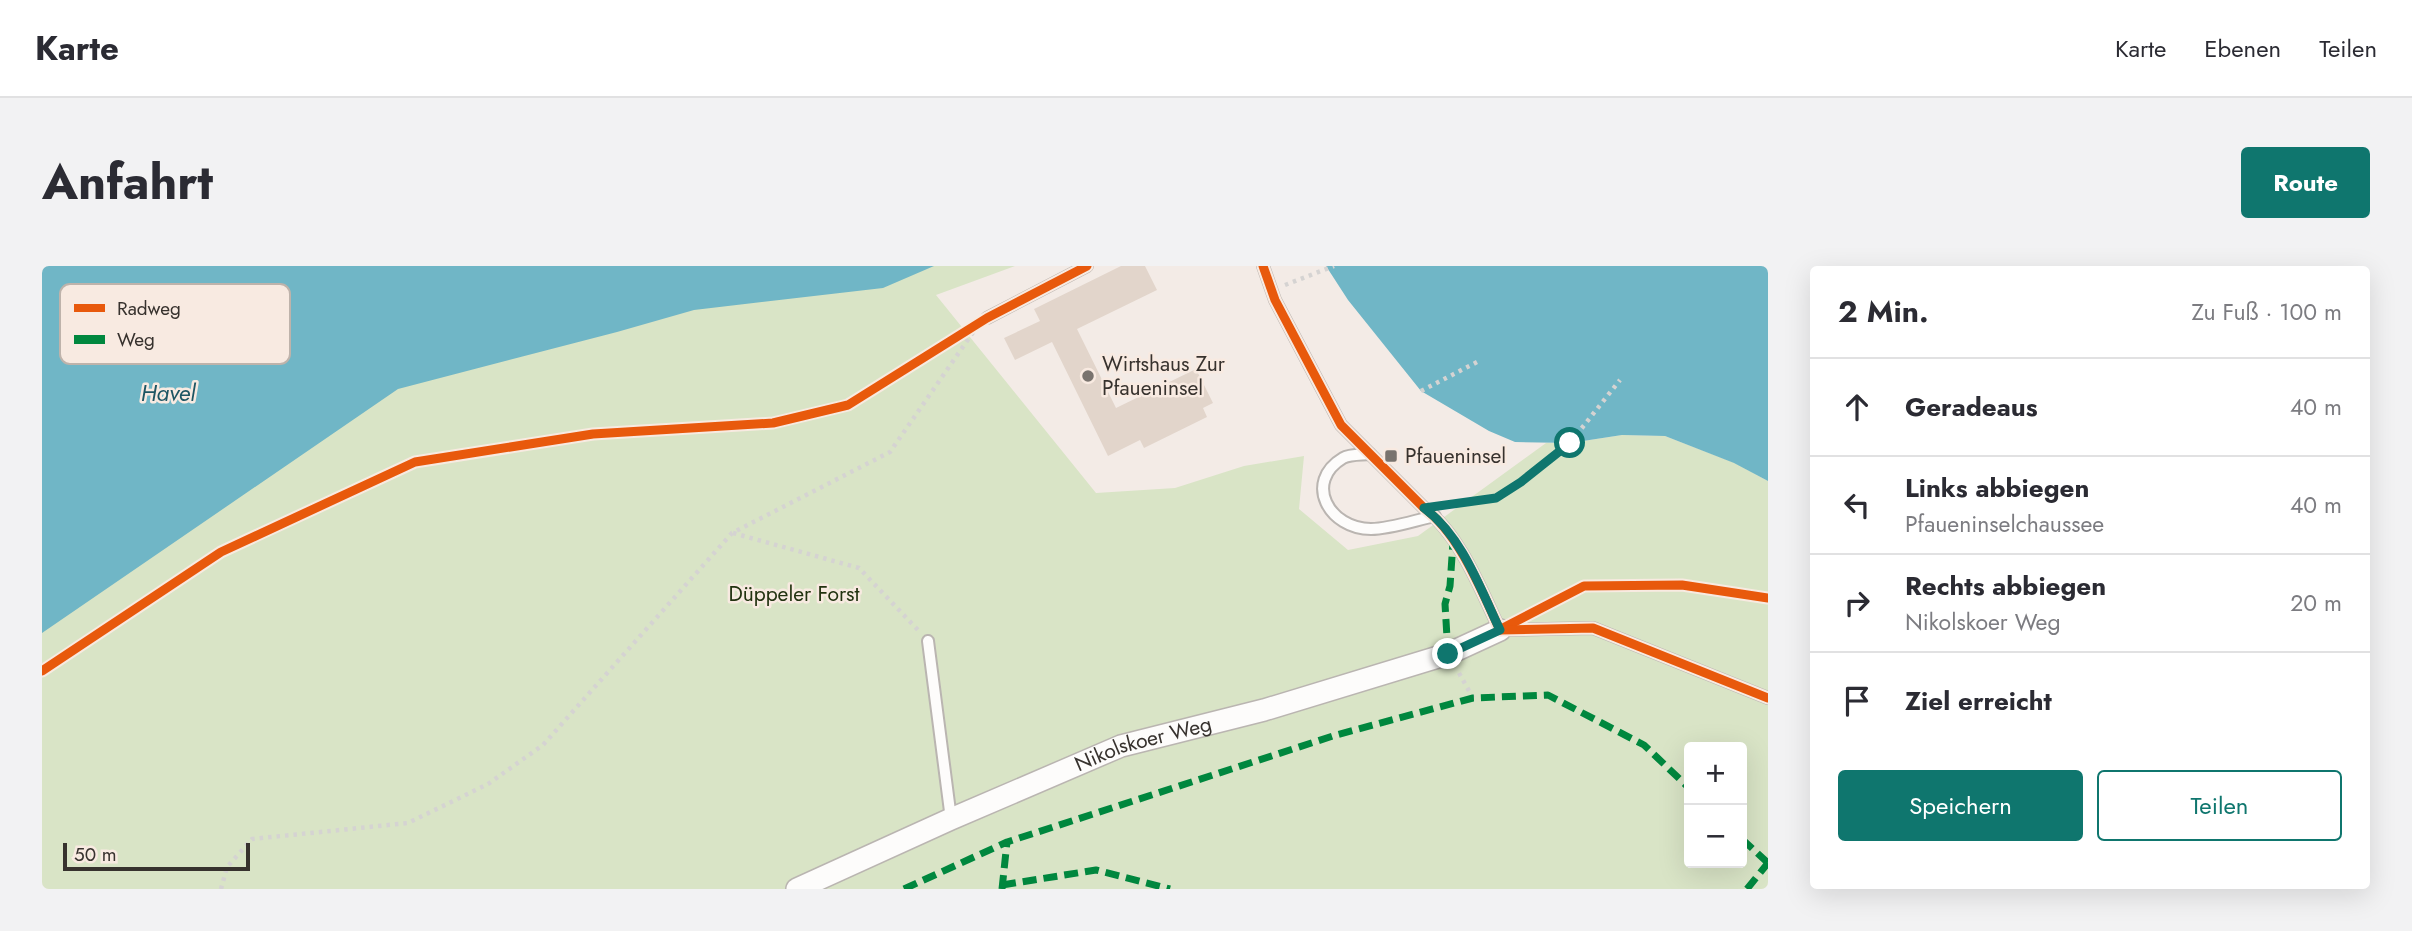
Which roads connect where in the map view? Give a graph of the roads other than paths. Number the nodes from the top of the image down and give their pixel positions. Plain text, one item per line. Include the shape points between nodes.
1 (1087, 266) edge
2 (1263, 266) edge
3 (984, 319) road end
4 (1370, 454) junction
5 (1435, 516) junction
6 (1500, 630) junction
7 (928, 640) road end
8 (1768, 698) edge
9 (951, 819) junction
10 (797, 889) edge

1 - 3 lane
2 - 4 lane via 1280,311 1341,425
4 - 5 lane
4 - 5 lane via 1345,456 1328,471 1323,491 1329,511 1346,524 1371,529
5 - 6 lane via 1468,563
6 - 8 lane via 1593,628
6 - 9 street, Nikolskoer Weg via 1448,654 1264,710 1121,746
7 - 9 lane
9 - 10 street, Nikolskoer Weg

